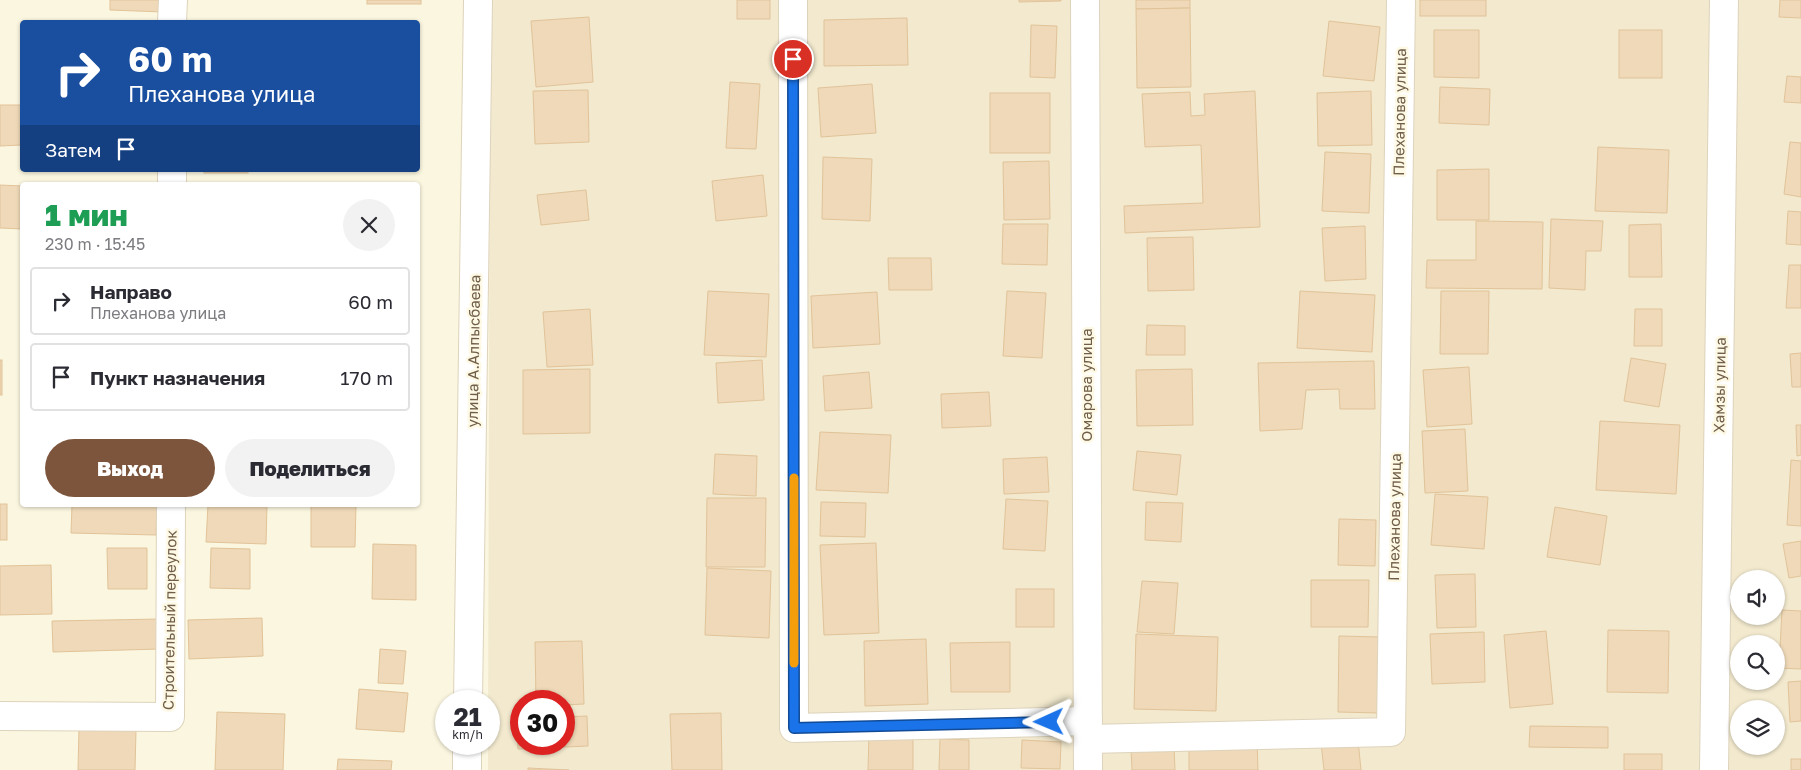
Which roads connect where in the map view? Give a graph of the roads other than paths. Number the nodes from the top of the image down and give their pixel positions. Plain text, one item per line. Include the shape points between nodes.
1 (172, 0) edge
2 (478, 0) edge
3 (793, 0) edge
4 (1084, 0) edge
5 (1401, 0) edge
6 (1724, 0) edge
7 (172, 20) edge
8 (170, 507) edge
9 (468, 690) edge
10 (0, 716) edge
11 (1088, 730) junction
12 (467, 755) edge
13 (467, 770) edge
14 (1088, 770) edge
15 (1714, 770) edge

1 - 7 street
2 - 9 street, улица А.Алпысбаева
3 - 11 street, Плеханова улица via 794,728
4 - 11 street, Омарова улица
5 - 11 street, Плеханова улица via 1391,732
6 - 15 street, Хамзы улица
8 - 10 street, Строительный переулок via 170,717
11 - 14 street, Омарова улица
12 - 13 street

